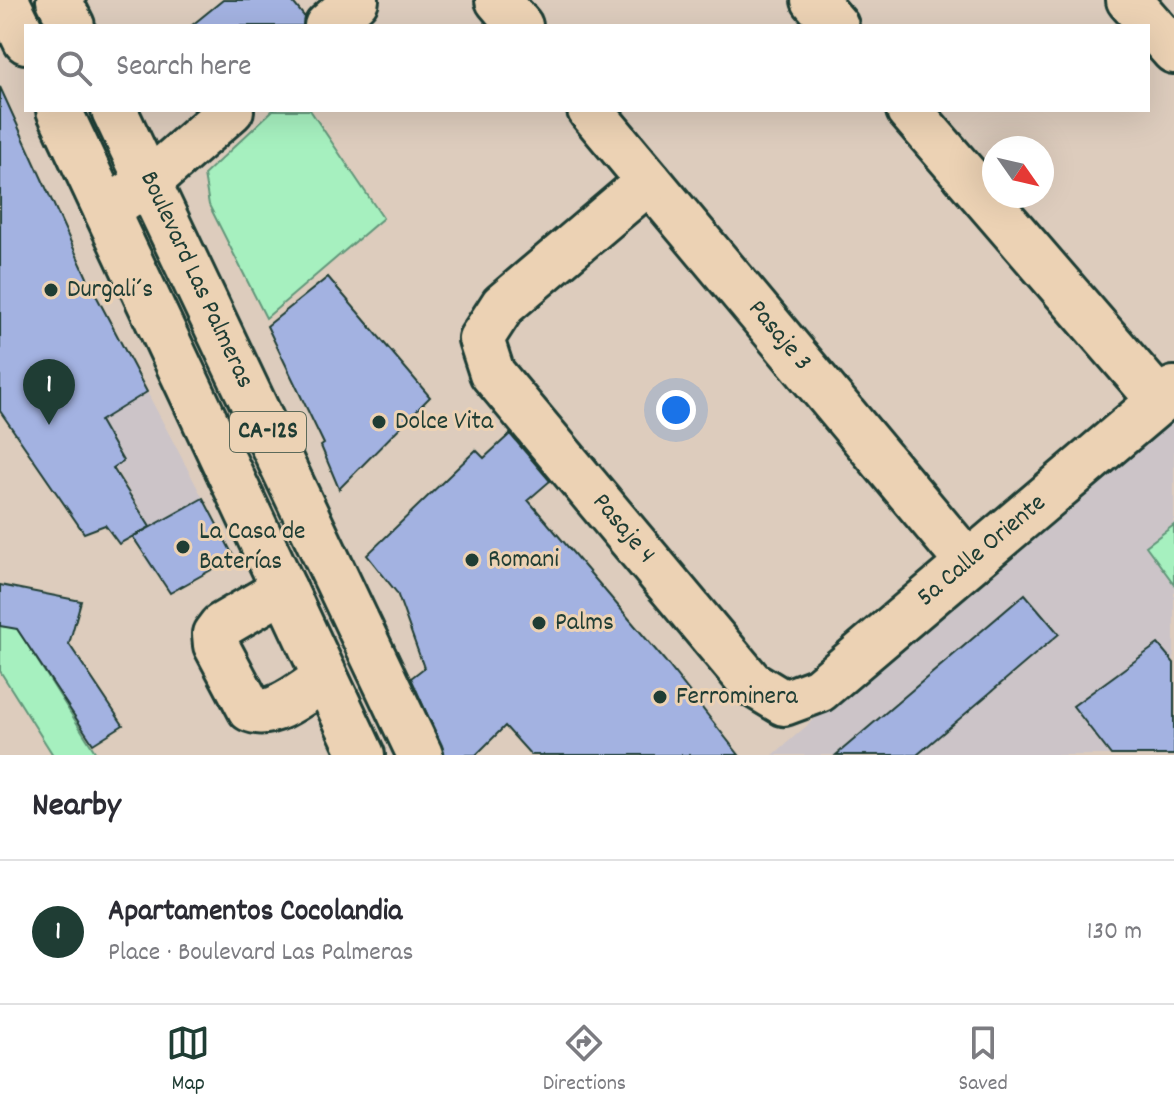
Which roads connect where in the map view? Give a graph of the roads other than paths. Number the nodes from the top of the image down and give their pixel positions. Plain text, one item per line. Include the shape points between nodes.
1 (6, 0) edge
2 (59, 0) edge
3 (356, 0) edge
4 (498, 0) edge
5 (814, 0) edge
6 (1129, 0) edge
7 (71, 24) edge
8 (329, 24) edge
9 (518, 24) edge
10 (834, 24) edge
11 (24, 37) edge
12 (1174, 51) edge
13 (60, 112) edge
14 (115, 112) edge
15 (229, 112) edge
16 (592, 112) edge
17 (911, 112) edge
18 (150, 181) junction
19 (649, 181) junction
20 (106, 210) junction
21 (1167, 395) edge
22 (968, 563) junction
23 (284, 589) junction
24 (325, 678) junction
25 (784, 703) joint
26 (411, 737) edge
27 (354, 752) edge

1 - 11 street
2 - 7 street
3 - 8 street
4 - 9 street
5 - 10 street
6 - 12 street
13 - 20 street, Boulevard Las Palmeras
14 - 18 street, Boulevard Las Palmeras / CA-12S
15 - 18 street
16 - 19 street, Pasaje 3
17 - 21 street
18 - 20 street
18 - 26 street, Boulevard Las Palmeras / CA-12S
19 - 22 street, Pasaje 3
19 - 25 street, Pasaje 4 via 503,305 481,339 492,373 751,683
20 - 23 street, Boulevard Las Palmeras
21 - 22 street, 5a Calle Oriente
22 - 25 street, 5a Calle Oriente via 819,690
23 - 24 street, Boulevard Las Palmeras
23 - 24 street via 221,626 216,645 250,709 258,713
24 - 27 street, Boulevard Las Palmeras
26 - 27 street

